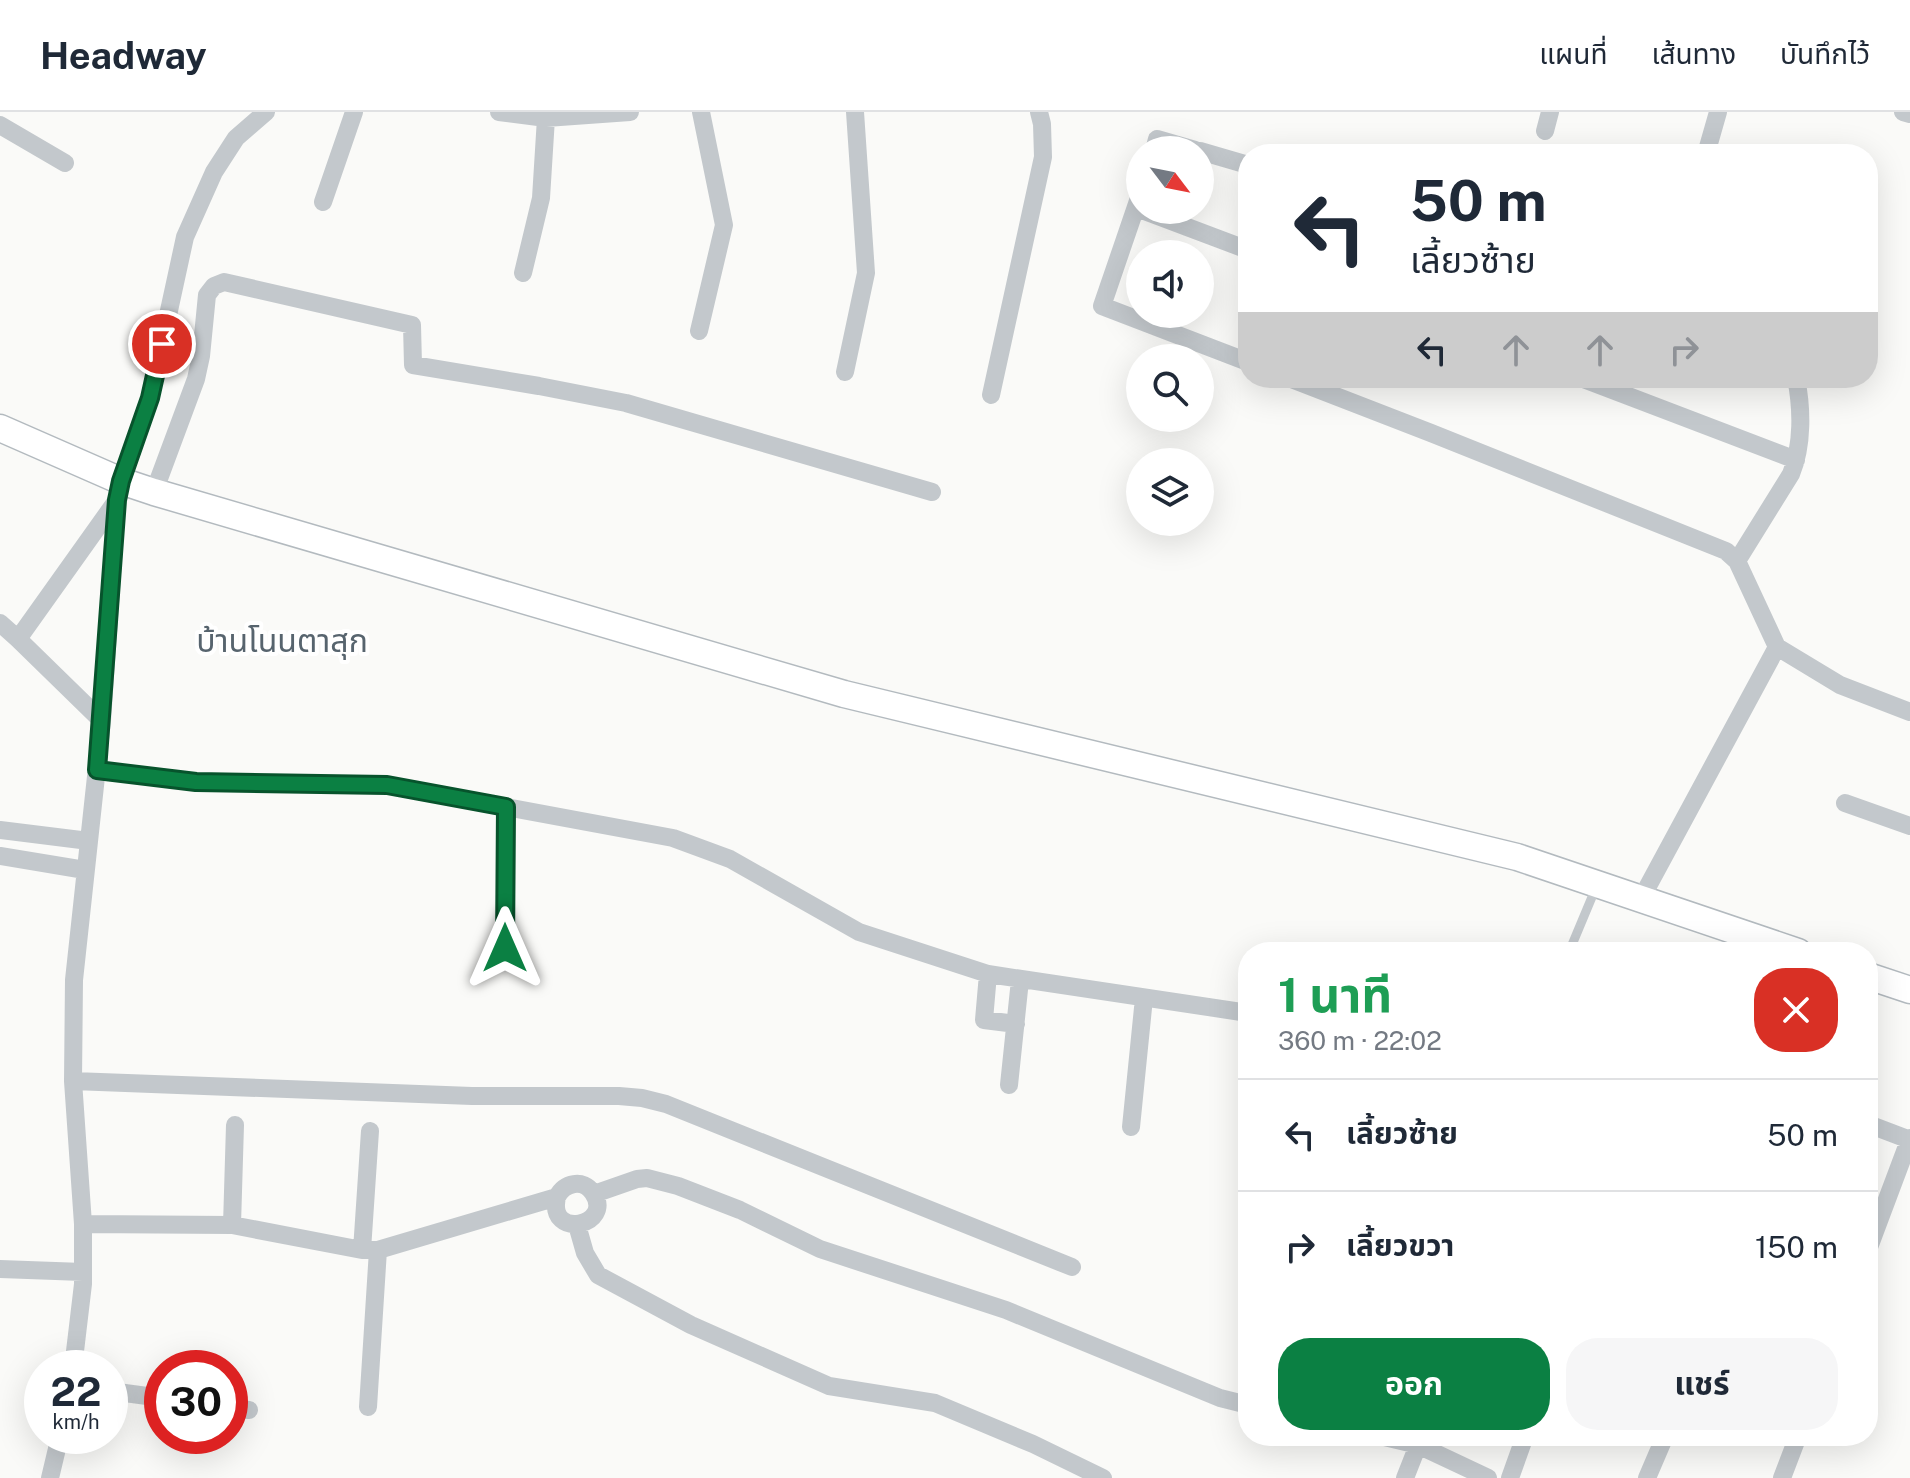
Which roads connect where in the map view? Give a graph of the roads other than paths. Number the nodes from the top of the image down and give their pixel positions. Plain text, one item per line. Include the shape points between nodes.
1 (266, 112) edge
2 (354, 112) edge
3 (499, 112) edge
4 (630, 112) edge
5 (701, 112) edge
6 (855, 112) edge
7 (1039, 112) edge
8 (1550, 112) edge
9 (1718, 112) edge
10 (1903, 112) edge
11 (1910, 114) edge
12 (546, 118) junction
13 (0, 125) edge
14 (1545, 131) dead end
15 (1709, 144) edge
16 (1214, 155) edge
17 (1238, 162) edge
18 (65, 163) dead end
19 (323, 202) dead end
20 (1133, 224) edge
21 (1186, 224) edge
22 (1238, 246) edge
23 (523, 273) dead end
24 (699, 331) dead end
25 (1238, 358) edge
26 (845, 372) dead end
27 (1315, 388) edge
28 (1607, 388) edge
29 (1797, 388) edge
30 (991, 395) dead end
31 (0, 428) edge
32 (1796, 460) junction
33 (119, 491) junction
34 (154, 492) junction
35 (932, 492) dead end
36 (1737, 561) junction
37 (0, 623) edge
38 (9, 641) edge
39 (1777, 647) junction
40 (1910, 712) edge
41 (102, 721) junction
42 (97, 770) junction
43 (1845, 803) dead end
44 (506, 807) junction
45 (1910, 826) edge
46 (0, 830) edge
47 (89, 841) junction
48 (0, 856) edge
49 (85, 870) junction
50 (1597, 884) junction
51 (1641, 899) junction
52 (1573, 942) edge
53 (1768, 942) edge
54 (505, 948) dead end
55 (988, 974) junction
56 (1878, 979) edge
57 (1020, 980) junction
58 (1910, 990) edge
59 (1144, 998) junction
60 (1238, 1012) edge
61 (1016, 1024) junction
62 (73, 1081) junction
63 (1009, 1085) dead end
64 (235, 1125) dead end
65 (1131, 1127) dead end
66 (1878, 1128) edge
67 (370, 1131) dead end
68 (1910, 1139) edge
69 (594, 1194) junction
70 (557, 1197) junction
71 (83, 1224) junction
72 (1878, 1224) edge
73 (232, 1225) junction
74 (577, 1225) junction
75 (370, 1250) junction
76 (1072, 1267) dead end
77 (0, 1269) edge
78 (83, 1272) junction
79 (75, 1350) edge
80 (1238, 1402) edge
81 (368, 1407) dead end
82 (1418, 1446) edge
83 (1420, 1446) edge
84 (1521, 1446) edge
85 (1661, 1446) edge
86 (1794, 1446) edge
87 (56, 1454) edge
88 (50, 1478) edge
89 (1103, 1478) edge
90 (1405, 1478) edge
91 (1488, 1478) edge
92 (1510, 1478) edge
93 (1647, 1478) edge
94 (1782, 1478) edge

1 - 33 street via 236,138 185,237 150,398
2 - 19 street
3 - 12 street
4 - 12 street
5 - 24 street via 724,225
6 - 26 street via 866,273
7 - 30 street via 1043,157
8 - 14 street
9 - 15 street
10 - 11 street
12 - 23 street via 541,198
13 - 18 street
16 - 17 street
20 - 25 street via 1102,306
21 - 22 street
27 - 36 street via 1726,551
28 - 32 street
29 - 32 street
31 - 33 street
32 - 36 street
33 - 34 street
33 - 38 street
33 - 41 street
34 - 35 street via 196,379 207,295 224,282 412,325 413,365 626,403
34 - 50 street via 844,694 1517,857
36 - 39 street
37 - 38 street
38 - 41 street
39 - 40 street via 1840,685
39 - 51 street
41 - 42 street
42 - 44 street via 196,782 387,785
42 - 47 street
43 - 45 street
44 - 54 street
44 - 55 street via 673,838 730,859 859,932
46 - 47 street
47 - 49 street
48 - 49 street
49 - 62 street via 74,980
50 - 51 street
50 - 52 lane
51 - 53 street
55 - 57 street
55 - 61 street via 984,1020
56 - 58 street
57 - 59 street
57 - 61 street
59 - 60 street
59 - 65 street
61 - 63 street
62 - 71 street
62 - 76 street via 642,1098
64 - 73 street
66 - 68 street
67 - 75 street
68 - 72 street
69 - 70 street via 585,1185 571,1184
69 - 74 street via 594,1214
69 - 80 street via 647,1178 678,1186 820,1249 1006,1310
70 - 74 street via 559,1217
70 - 75 street
71 - 73 street
71 - 78 street
73 - 75 street
74 - 89 street via 598,1275 691,1325 829,1386 935,1403
75 - 81 street
77 - 78 street
78 - 79 street
82 - 90 street
83 - 91 street
84 - 92 street
85 - 93 street
86 - 94 street
87 - 88 street

